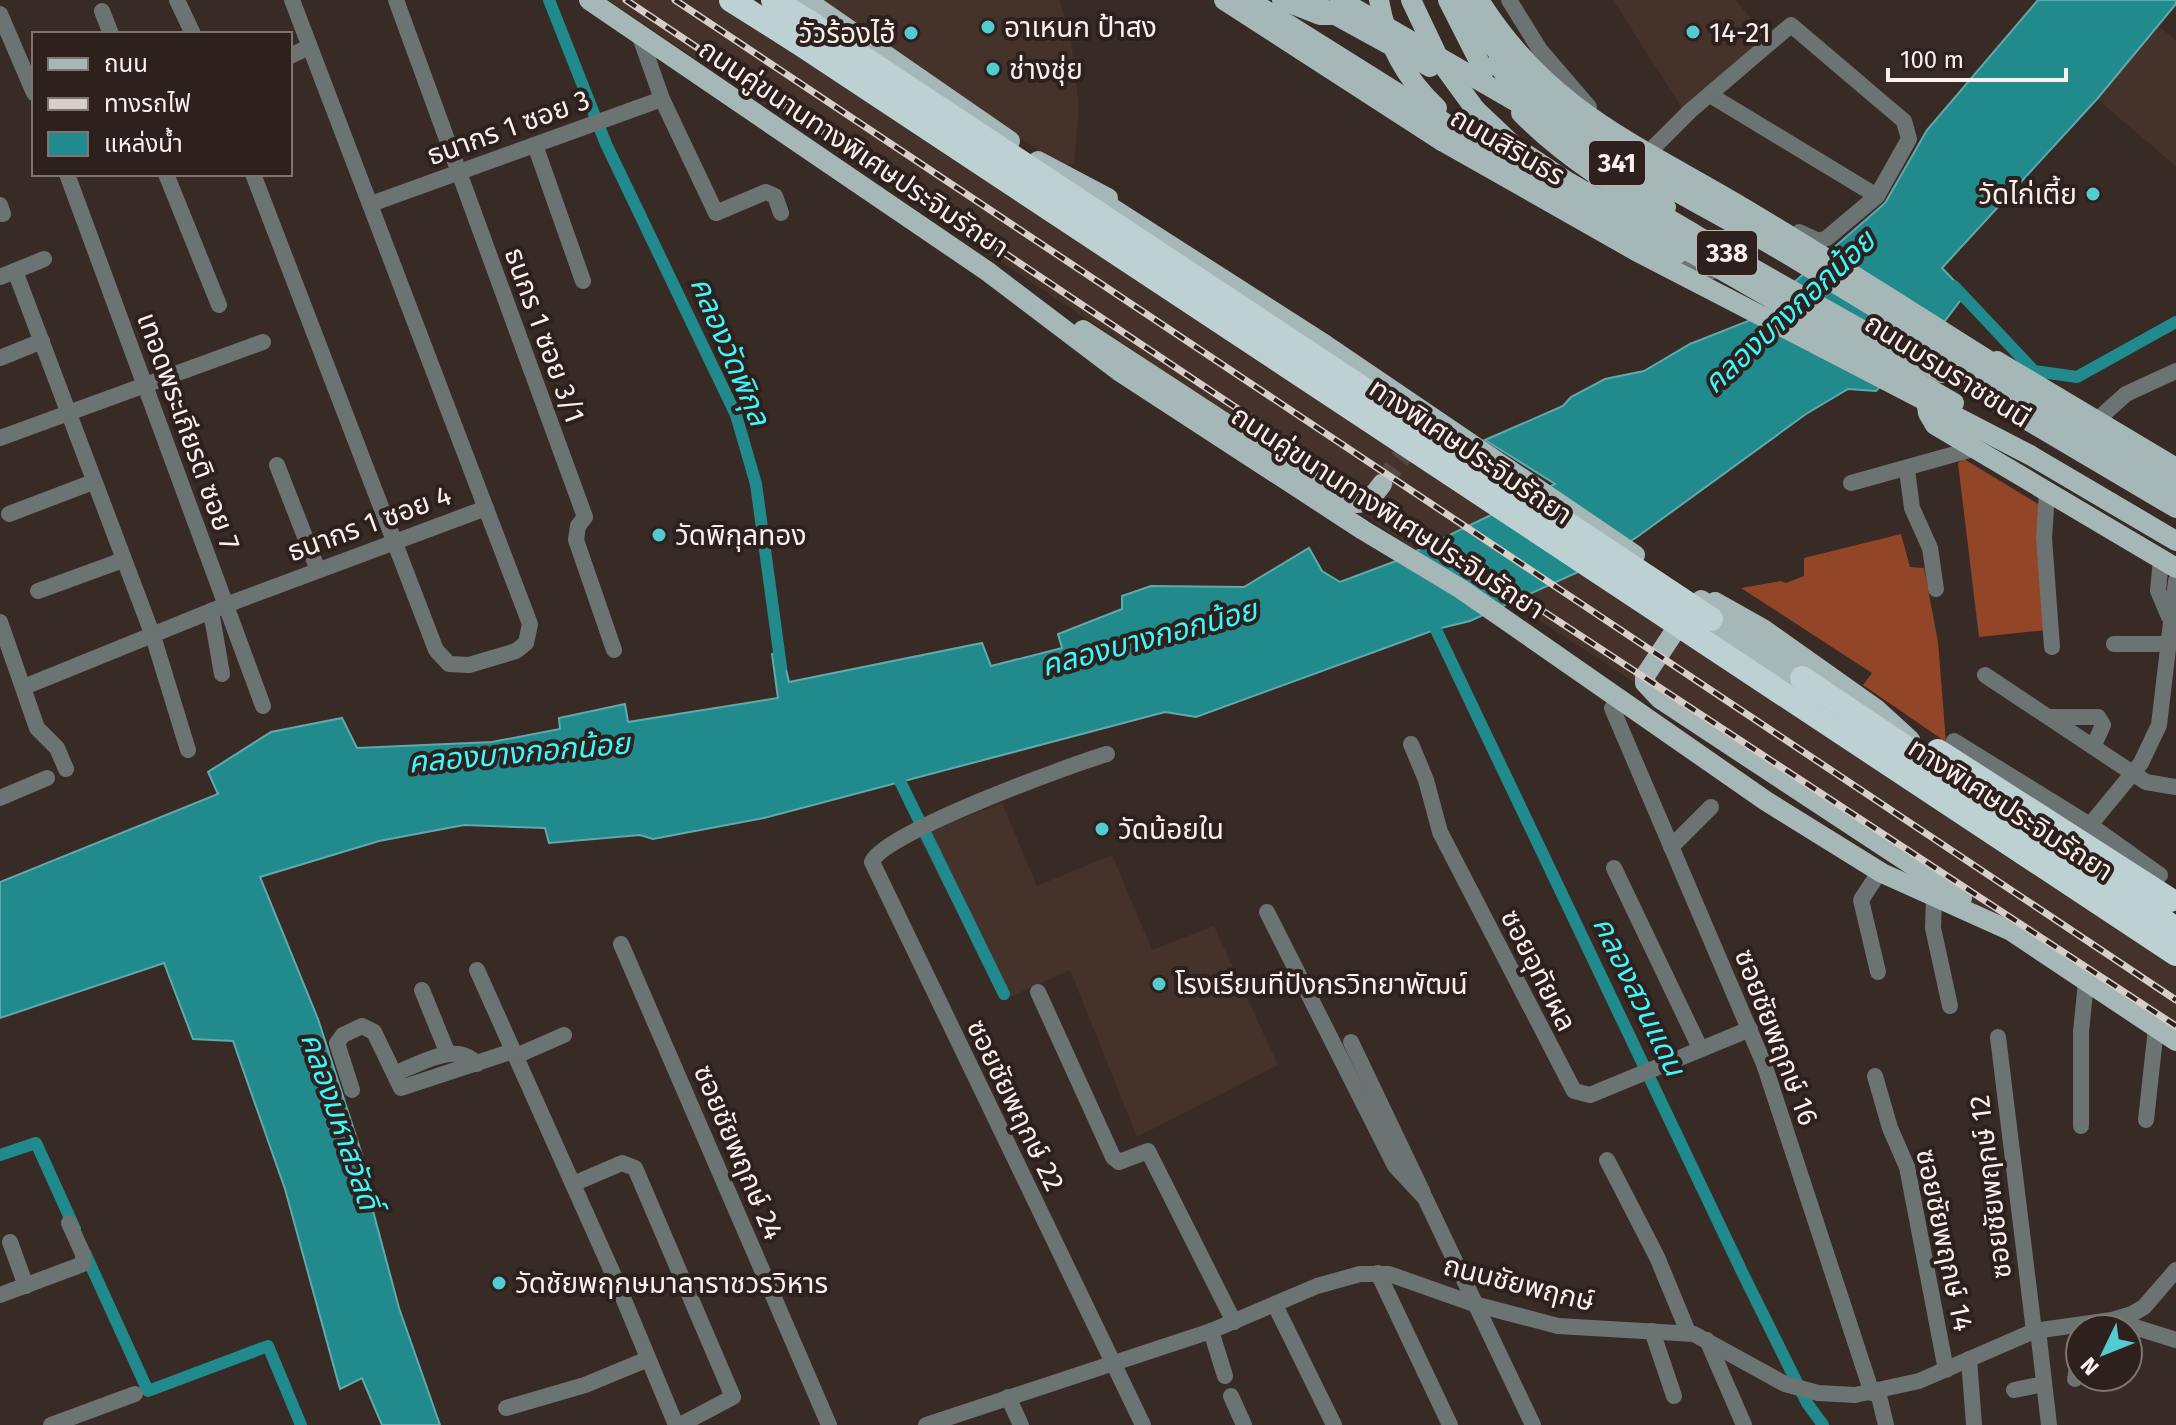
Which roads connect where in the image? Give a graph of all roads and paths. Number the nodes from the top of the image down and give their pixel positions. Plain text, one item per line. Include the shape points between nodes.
1 (177, 0) edge
2 (292, 0) edge
3 (396, 0) edge
4 (589, 0) edge
5 (731, 0) edge
6 (773, 0) edge
7 (806, 0) edge
8 (1224, 0) edge
9 (1249, 0) edge
10 (1282, 0) edge
11 (1308, 0) edge
12 (1340, 0) edge
13 (1350, 0) edge
14 (1379, 0) edge
15 (1411, 0) edge
16 (1448, 0) edge
17 (1461, 0) edge
18 (1471, 0) edge
19 (1479, 0) edge
20 (1509, 0) edge
21 (102, 11) dead end
22 (0, 14) edge
23 (110, 32) edge
24 (192, 32) edge
25 (639, 34) junction
26 (309, 47) junction
27 (292, 55) edge
28 (32, 88) edge
29 (1710, 95) junction
30 (662, 99) junction
31 (1450, 134) junction
32 (535, 145) junction
33 (1652, 149) junction
34 (1613, 156) junction
35 (1038, 161) junction
36 (457, 172) junction
37 (68, 176) edge
38 (167, 176) edge
39 (254, 176) edge
40 (1877, 196) junction
41 (1738, 199) junction
42 (371, 204) junction
43 (781, 213) dead end
44 (1773, 220) junction
45 (1745, 231) junction
46 (1672, 257) junction
47 (44, 259) dead end
48 (987, 271) junction
49 (8, 274) edge
50 (583, 281) dead end
51 (219, 305) dead end
52 (42, 341) junction
53 (263, 342) dead end
54 (0, 358) edge
55 (2176, 371) edge
56 (145, 384) junction
57 (1995, 401) junction
58 (66, 413) junction
59 (2097, 420) junction
60 (0, 438) edge
61 (1973, 449) junction
62 (1405, 452) tunnel mouth
63 (2030, 455) junction
64 (277, 465) dead end
65 (1907, 470) junction
66 (2176, 470) edge
67 (93, 482) junction
68 (1851, 483) dead end
69 (1382, 484) tunnel mouth
70 (2176, 489) edge
71 (2047, 493) junction
72 (486, 508) junction
73 (2176, 508) edge
74 (9, 514) dead end
75 (2176, 541) edge
76 (394, 543) junction
77 (123, 560) junction
78 (2169, 563) edge
79 (318, 570) junction
80 (2176, 581) edge
81 (1936, 589) dead end
82 (38, 591) dead end
83 (218, 608) junction
84 (2169, 617) junction
85 (0, 622) edge
86 (153, 636) junction
87 (2114, 644) dead end
88 (2167, 644) junction
89 (2052, 647) dead end
90 (614, 650) dead end
91 (222, 674) dead end
92 (1985, 675) dead end
93 (1802, 678) junction
94 (24, 687) junction
95 (2170, 700) edge
96 (263, 706) dead end
97 (1612, 708) dead end
98 (2049, 717) junction
99 (1954, 741) dead end
100 (1411, 744) dead end
101 (2094, 745) junction
102 (188, 750) dead end
103 (1107, 754) dead end
104 (66, 769) dead end
105 (2133, 773) junction
106 (47, 778) dead end
107 (2176, 787) edge
108 (0, 798) edge
109 (1711, 807) dead end
110 (1983, 808) junction
111 (2090, 825) junction
112 (1671, 847) junction
113 (1614, 868) dead end
114 (1880, 871) junction
115 (2160, 875) dead end
116 (1934, 896) junction
117 (1960, 905) junction
118 (2176, 905) edge
119 (1267, 912) dead end
120 (2011, 931) junction
121 (2176, 931) edge
122 (621, 944) dead end
123 (2176, 944) edge
124 (2176, 954) edge
125 (477, 970) dead end
126 (1878, 972) dead end
127 (2086, 982) junction
128 (422, 990) dead end
129 (1038, 992) dead end
130 (1950, 1006) dead end
131 (2156, 1028) junction
132 (1750, 1029) junction
133 (564, 1035) dead end
134 (1998, 1037) dead end
135 (2176, 1041) edge
136 (1351, 1042) dead end
137 (1700, 1048) junction
138 (448, 1054) junction
139 (515, 1054) junction
140 (477, 1064) junction
141 (403, 1070) dead end
142 (1875, 1076) dead end
143 (352, 1090) dead end
144 (2146, 1120) dead end
145 (2081, 1126) dead end
146 (1607, 1160) dead end
147 (573, 1184) junction
148 (1425, 1198) junction
149 (69, 1223) dead end
150 (10, 1242) dead end
151 (2176, 1270) edge
152 (1378, 1273) junction
153 (26, 1286) junction
154 (0, 1295) edge
155 (1474, 1304) junction
156 (1275, 1305) junction
157 (2129, 1313) edge
158 (1234, 1322) junction
159 (2064, 1327) edge
160 (2036, 1330) junction
161 (2144, 1330) edge
162 (1211, 1331) junction
163 (1652, 1331) junction
164 (1688, 1332) junction
165 (1707, 1340) junction
166 (2176, 1340) edge
167 (648, 1359) junction
168 (1969, 1359) junction
169 (1113, 1362) junction
170 (1946, 1370) junction
171 (1225, 1376) dead end
172 (2044, 1384) junction
173 (2014, 1390) dead end
174 (1875, 1393) junction
175 (135, 1394) dead end
176 (1231, 1396) dead end
177 (1674, 1396) dead end
178 (1008, 1397) junction
179 (506, 1408) dead end
180 (51, 1425) edge
181 (678, 1425) edge
182 (829, 1425) edge
183 (926, 1425) edge
184 (1021, 1425) edge
185 (1143, 1425) edge
186 (1244, 1425) edge
187 (1334, 1425) edge
188 (1450, 1425) edge
189 (1533, 1425) edge
190 (1744, 1425) edge
191 (1886, 1425) edge
192 (1974, 1425) edge
193 (2049, 1425) edge

1 - 24 street
2 - 26 street
3 - 36 street, ธนกร 1 ซอย 3/1
4 - 25 main road, ถนนคู่ขนานทางพิเศษประจิมรัถยา
5 - 124 highway, ทางพิเศษประจิมรัถยา, bridge
6 - 93 highway, ทางพิเศษประจิมรัถยา, bridge
7 - 35 main road
8 - 31 main road, ถนนสิรินธร / 341
9 - 31 main road
10 - 13 main road via 1332,15
11 - 34 main road, bridge via 1552,133
12 - 57 main road, ถนนสิรินธร / 341, bridge via 1893,329
14 - 31 main road via 1393,50
15 - 63 main road, ถนนบรมราชชนนี / 338, bridge via 1440,61 1475,109 1514,146 1559,177 1927,386
16 - 57 main road, ถนนบรมราชชนนี / 338, bridge via 1484,71 1542,135 1590,173
17 - 34 main road, bridge via 1494,50 1540,100
18 - 46 main road via 1497,65 1545,123 1694,224 1693,247
19 - 66 main road, bridge via 1507,42 1552,89 1608,131
20 - 33 street via 1540,50 1585,104 1614,129
21 - 23 street
22 - 28 street
25 - 30 street
25 - 48 main road, ถนนคู่ขนานทางพิเศษประจิมรัถยา
26 - 27 street
26 - 42 street
29 - 33 street
29 - 40 street
29 - 40 street via 1791,25 1904,121 1909,139
30 - 32 street, ธนากร 1 ซอย 3
30 - 43 street via 716,213 766,192 775,196
31 - 46 main road
31 - 63 main road, ถนนสิรินธร / 341, bridge via 1636,251
32 - 36 street, ธนากร 1 ซอย 3
32 - 50 street
33 - 41 street
34 - 70 main road, bridge via 1735,222
35 - 62 main road via 1134,211 1418,396 1425,416
35 - 110 main road, bridge via 1324,344 1866,713
36 - 42 street, ธนากร 1 ซอย 3
36 - 90 street, ธนกร 1 ซอย 3/1 via 585,517 576,540
37 - 56 street, เทอดพระเกียรติ ซอย 7
38 - 51 street
39 - 76 street
40 - 44 street via 1819,241
41 - 44 street
41 - 45 street
42 - 72 street
44 - 45 street
45 - 46 street via 1719,272 1699,271
47 - 49 street
48 - 69 main road via 1128,357 1344,501 1368,502
48 - 114 main road, ถนนคู่ขนานทางพิเศษประจิมรัถยา via 1119,371 1461,589 1766,801
49 - 52 street
52 - 54 street
52 - 58 street
53 - 56 street
55 - 59 street via 2126,394
56 - 58 street
56 - 83 street, เทอดพระเกียรติ ซอย 7
57 - 73 main road, ถนนบรมราชชนนี / 338
58 - 60 street
58 - 67 street
59 - 61 main road via 1975,348 1955,344 1941,352 1925,378 1923,396 1935,425
59 - 66 main road
61 - 65 street
61 - 71 main road
63 - 75 main road, ถนนบรมราชชนนี / 338
64 - 79 street
65 - 68 street
65 - 81 street via 1912,508 1930,548
67 - 74 street
67 - 77 street
71 - 78 main road
71 - 89 street via 2044,538
72 - 76 street, ธนากร 1 ซอย 4
72 - 76 street via 530,624 530,634 516,651 469,665 449,664 436,650
76 - 79 street, ธนากร 1 ซอย 4
77 - 82 street
77 - 86 street
78 - 84 street via 2158,591
79 - 83 street, ธนากร 1 ซอย 4
80 - 84 street
83 - 86 street, ธนากร 1 ซอย 4
83 - 91 street
83 - 96 street, เทอดพระเกียรติ ซอย 7
84 - 88 street
85 - 94 street
86 - 94 street, ธนากร 1 ซอย 4
86 - 102 street
87 - 88 street
88 - 95 street
92 - 98 street
93 - 118 highway, bridge via 1983,778
93 - 121 highway, ทางพิเศษประจิมรัถยา, bridge
94 - 104 street via 37,728 57,748
95 - 105 street
97 - 112 street, ซอยชัยพฤกษ์ 16
98 - 101 street
98 - 101 street via 2098,717 2103,725
99 - 111 street
100 - 137 street, ซอยอุทัยผล via 1440,832 1574,1091 1590,1095
101 - 105 street
103 - 169 street, ซอยชัยพฤกษ์ 22 via 924,827 881,849 872,862
105 - 107 street via 2156,786
105 - 111 street
106 - 108 street
109 - 112 street
110 - 117 main road via 1876,709 1726,606 1708,599 1693,601 1637,674 1640,687 1666,712
110 - 121 main road
111 - 115 street
112 - 132 street, ซอยชัยพฤกษ์ 16
113 - 137 street
114 - 116 main road, ถนนคู่ขนานทางพิเศษประจิมรัถยา
114 - 126 street via 1861,900
116 - 117 main road, ถนนคู่ขนานทางพิเศษประจิมรัถยา
116 - 130 street via 1933,928
117 - 120 main road, ถนนคู่ขนานทางพิเศษประจิมรัถยา
119 - 148 street via 1395,1166
120 - 123 main road via 1649,689 1645,676 1680,623 1698,621 1713,630
120 - 127 main road, ถนนคู่ขนานทางพิเศษประจิมรัถยา
122 - 182 street, ซอยชัยพฤกษ์ 24
125 - 139 street
127 - 131 main road, ถนนคู่ขนานทางพิเศษประจิมรัถยา
127 - 145 street
128 - 138 street
129 - 158 street via 1113,1157 1119,1162 1148,1151
131 - 135 main road, ถนนคู่ขนานทางพิเศษประจิมรัถยา
131 - 144 street
132 - 137 street, ซอยอุทัยผล
132 - 174 street, ซอยชัยพฤกษ์ 16
133 - 139 street
134 - 160 street, ซอยชัยพฤกษ์ 12
136 - 148 street
138 - 140 street via 464,1053
138 - 141 street
139 - 140 street
139 - 147 street
140 - 143 street via 401,1088 374,1032 362,1026 337,1043
142 - 170 street, ซอยชัยพฤกษ์ 14 via 1907,1167
146 - 164 street
147 - 167 street
147 - 181 street via 622,1163 635,1168 733,1397
148 - 155 street
149 - 153 street via 83,1264
150 - 153 street
151 - 157 street, ถนนชัยพฤกษ์ via 2144,1307
152 - 155 street, ถนนชัยพฤกษ์
152 - 156 street, ถนนชัยพฤกษ์ via 1343,1276
152 - 188 street
153 - 154 street
155 - 163 street, ถนนชัยพฤกษ์ via 1558,1326
155 - 189 street
156 - 158 street, ถนนชัยพฤกษ์
156 - 187 street
158 - 162 street, ถนนชัยพฤกษ์
159 - 160 street, ถนนชัยพฤกษ์
160 - 168 street, ถนนชัยพฤกษ์
160 - 172 street, ซอยชัยพฤกษ์ 12
161 - 166 street
162 - 169 street, ถนนชัยพฤกษ์
162 - 171 street
163 - 164 street, ถนนชัยพฤกษ์
163 - 177 street
164 - 165 street, ถนนชัยพฤกษ์
165 - 174 street, ถนนชัยพฤกษ์ via 1785,1384 1818,1393
165 - 190 street
167 - 179 street via 585,1385
167 - 181 street
168 - 170 street, ถนนชัยพฤกษ์
168 - 192 street
169 - 178 street, ถนนชัยพฤกษ์
169 - 185 street, ซอยชัยพฤกษ์ 22
170 - 174 street, ถนนชัยพฤกษ์
172 - 173 street
172 - 193 street, ซอยชัยพฤกษ์ 12
174 - 191 street, ซอยชัยพฤกษ์ 16
175 - 180 street
176 - 186 street
178 - 183 street, ถนนชัยพฤกษ์
178 - 184 street

